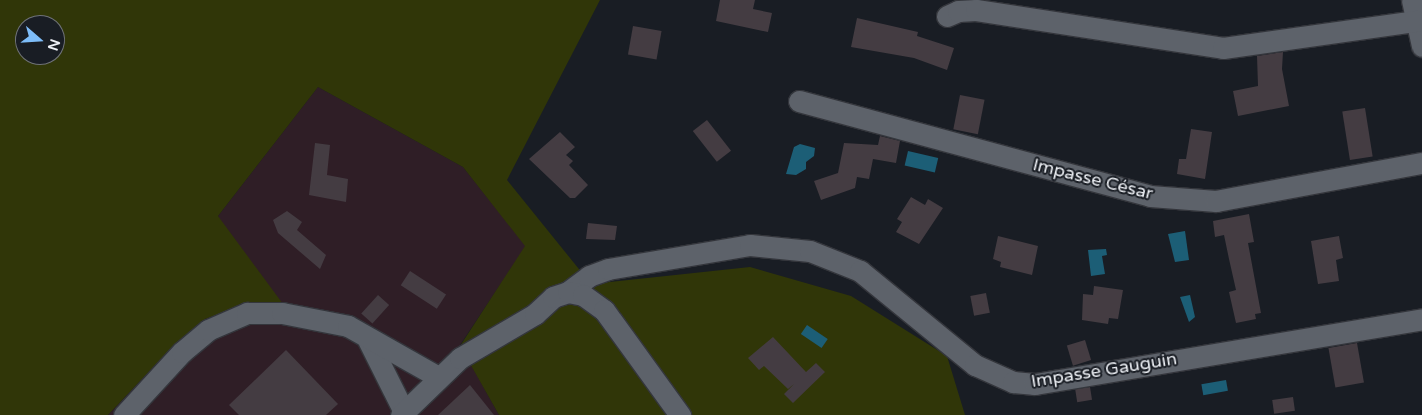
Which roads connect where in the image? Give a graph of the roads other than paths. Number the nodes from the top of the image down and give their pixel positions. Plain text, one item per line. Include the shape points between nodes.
1 (1412, 0) edge
2 (947, 16) dead end
3 (1416, 21) junction
4 (1422, 46) edge
5 (798, 101) dead end
6 (1422, 163) edge
7 (568, 292) junction
8 (1422, 319) edge
9 (368, 340) junction
10 (438, 377) junction
11 (402, 413) edge
12 (124, 415) edge
13 (680, 415) edge

1 - 3 street
2 - 3 street via 958,11 976,10 1223,48
3 - 4 street
5 - 6 street, Impasse César via 1150,196 1216,201
7 - 8 street, Impasse Gauguin via 589,276 608,269 764,245 810,251 860,272 975,365 1013,382 1035,384
7 - 10 street, Impasse Gauguin via 553,297 534,314 460,358
7 - 13 street via 583,295 604,310
9 - 10 street
9 - 11 street
9 - 12 street via 348,326 316,318 247,313 208,330 182,352
10 - 11 street, Impasse Gauguin

